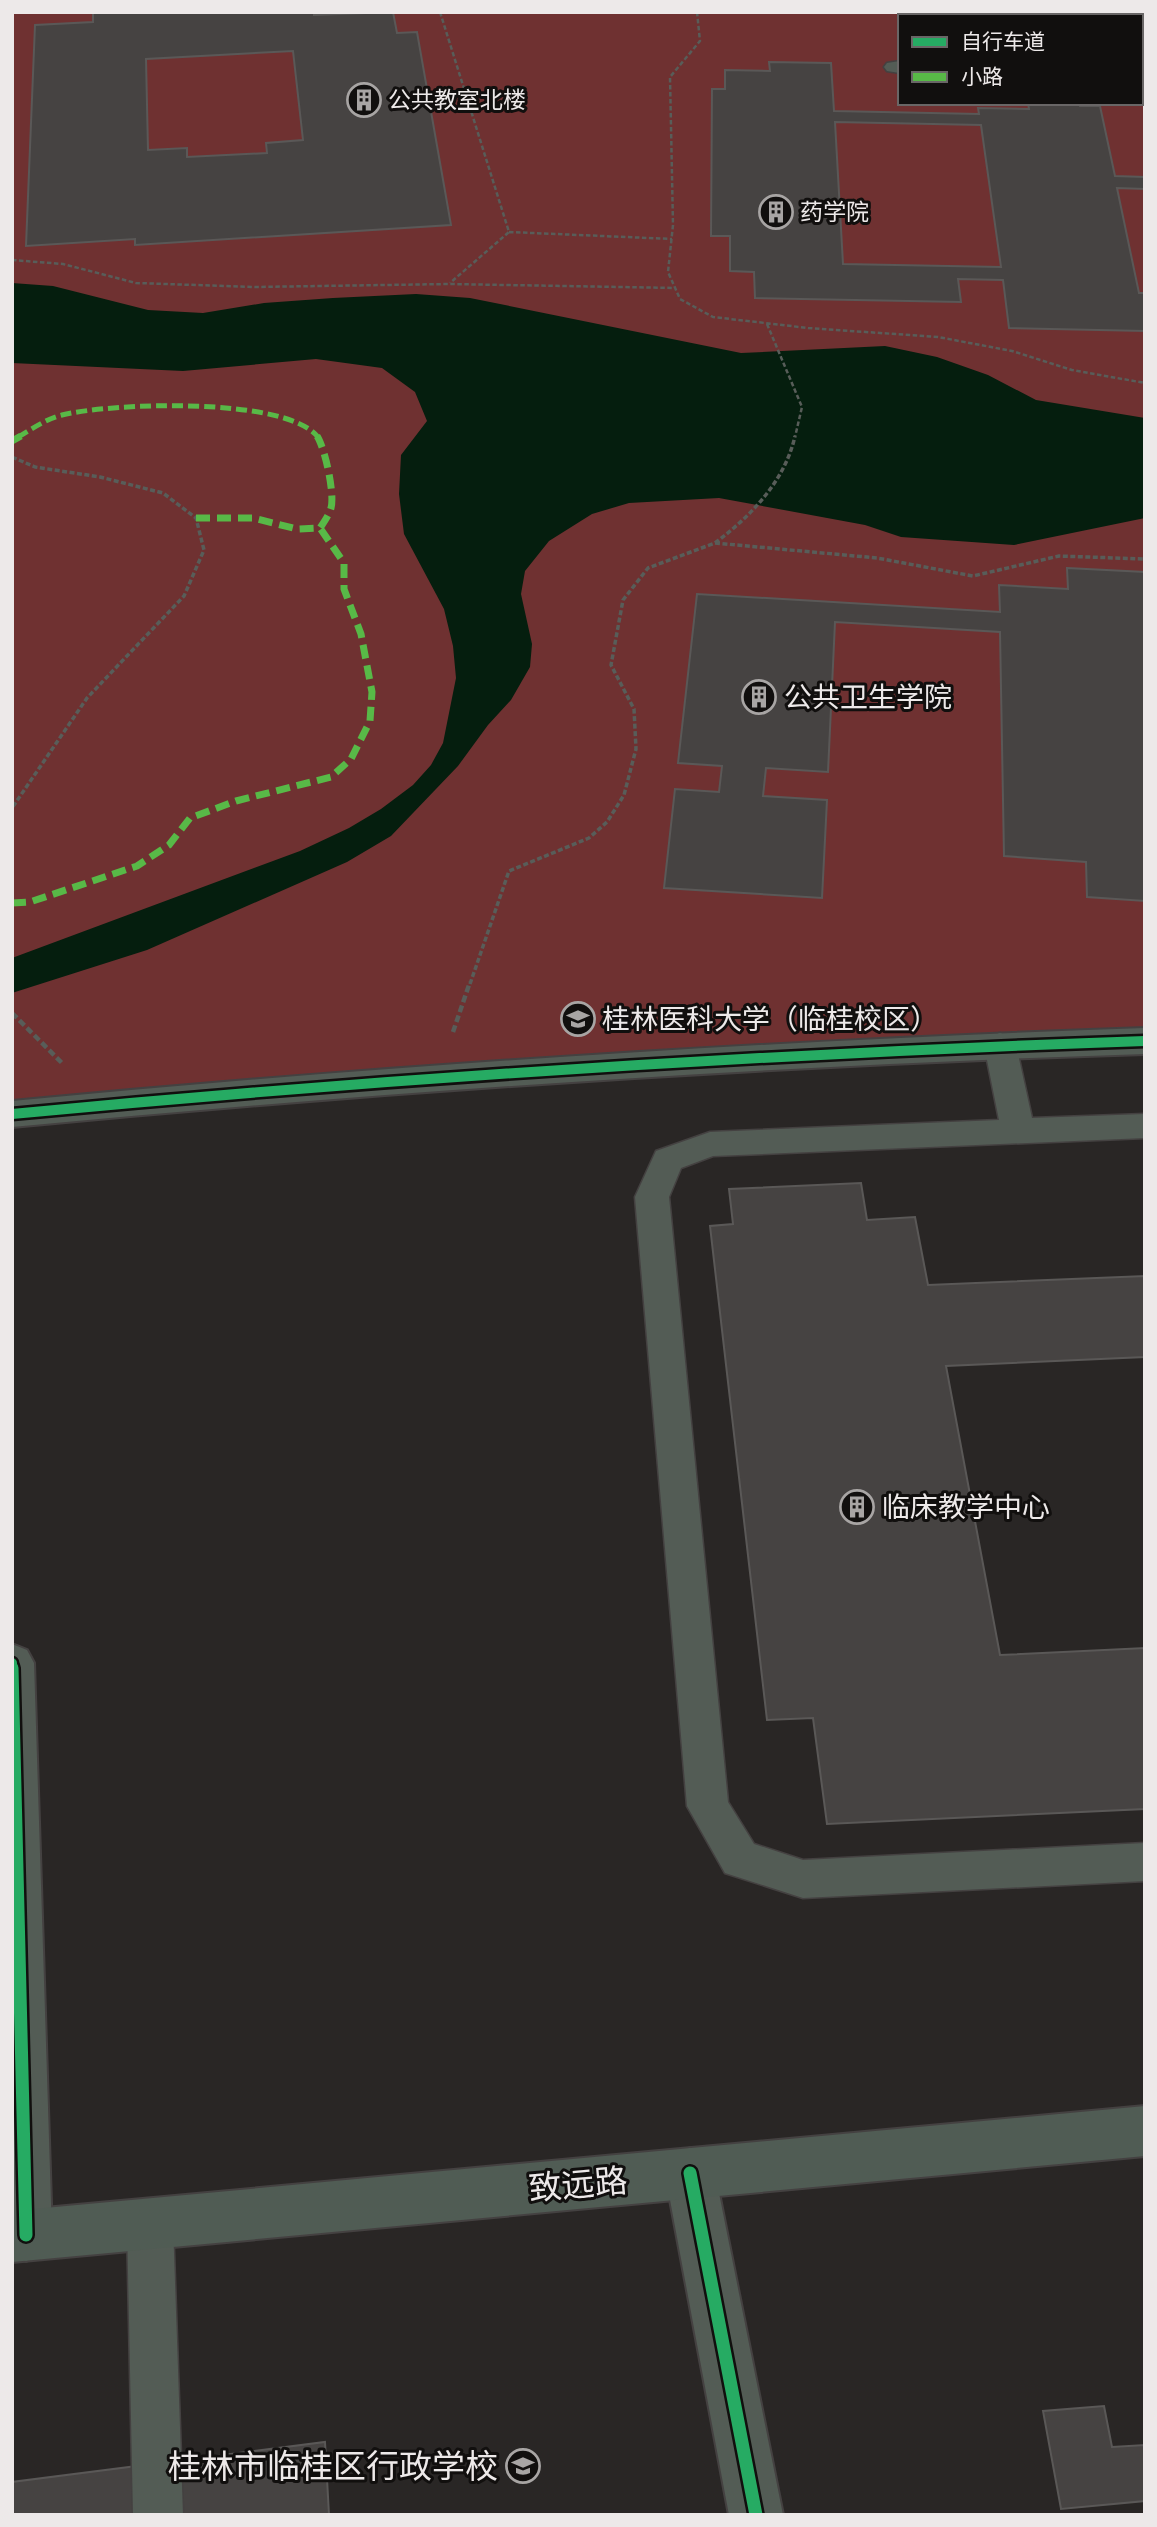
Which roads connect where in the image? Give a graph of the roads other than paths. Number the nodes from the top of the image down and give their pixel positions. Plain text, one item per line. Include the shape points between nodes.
1 (1145, 1041) edge
2 (1000, 1045) junction
3 (12, 1114) edge
4 (1145, 1126) edge
5 (1018, 1130) junction
6 (12, 1663) edge
7 (1145, 1862) edge
8 (1145, 2131) edge
9 (691, 2173) junction
10 (150, 2224) junction
11 (19, 2236) edge
12 (158, 2515) edge
13 (756, 2515) edge

1 - 2 street
2 - 3 street via 437,1078
2 - 5 lane
4 - 5 lane
5 - 7 lane via 710,1144 668,1160 652,1197 708,1806 740,1859 803,1879
6 - 11 street
8 - 9 main road, 致远路
9 - 10 main road, 致远路
9 - 13 street
10 - 11 main road, 致远路
10 - 12 lane

